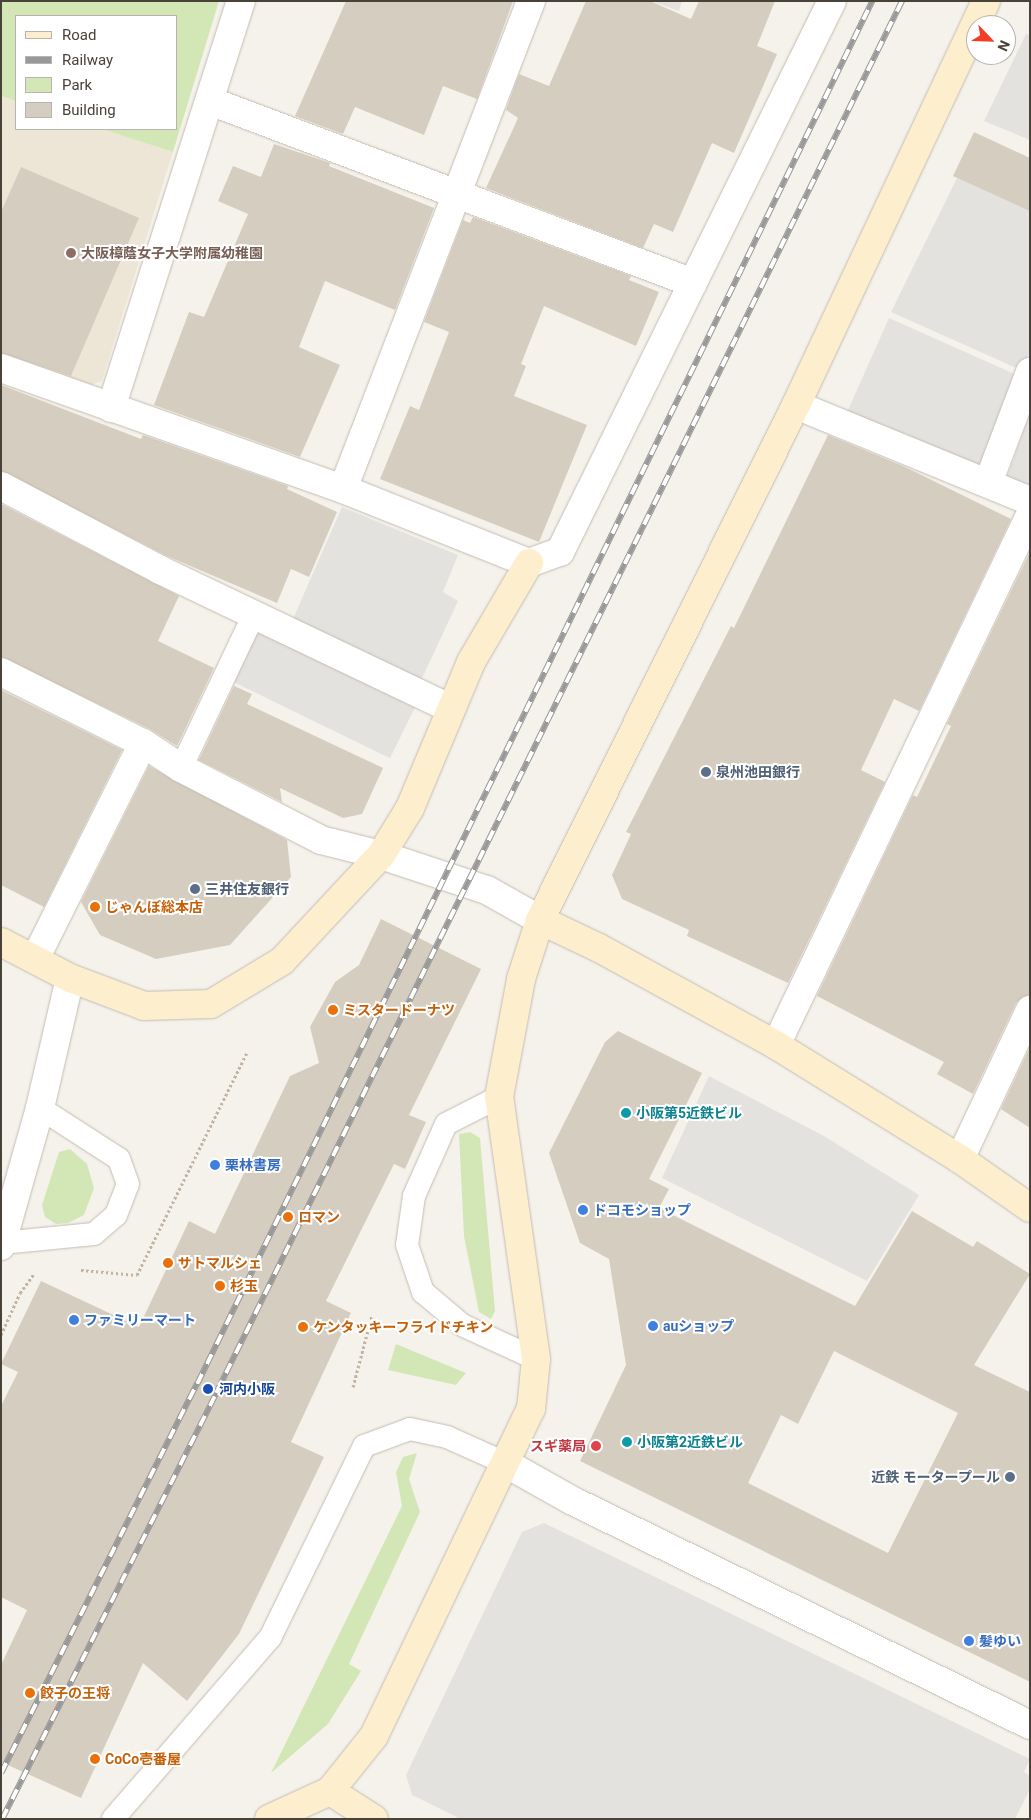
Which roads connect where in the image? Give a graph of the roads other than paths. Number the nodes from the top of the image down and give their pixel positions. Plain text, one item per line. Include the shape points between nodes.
1 (241, 1) edge
2 (531, 1) edge
3 (832, 1) edge
4 (986, 1) edge
5 (210, 101) junction
6 (458, 194) junction
7 (693, 283) junction
8 (1, 368) edge
9 (1030, 372) edge
10 (796, 405) junction
11 (111, 408) junction
12 (988, 482) junction
13 (1, 486) edge
14 (343, 489) junction
15 (1030, 501) edge
16 (1030, 515) edge
17 (529, 563) junction
18 (254, 614) junction
19 (1, 672) edge
20 (451, 709) junction
21 (143, 743) junction
22 (181, 768) junction
23 (381, 854) junction
24 (540, 920) junction
25 (1, 942) edge
26 (36, 957) junction
27 (70, 978) junction
28 (1030, 1010) edge
29 (776, 1045) junction
30 (499, 1097) junction
31 (40, 1108) junction
32 (960, 1160) junction
33 (1030, 1208) edge
34 (2, 1244) edge
35 (536, 1359) junction
36 (507, 1464) junction
37 (1030, 1725) edge
38 (330, 1791) junction
39 (113, 1819) edge
40 (269, 1819) edge
41 (374, 1819) edge

1 - 5 street
2 - 6 street
3 - 7 street
4 - 10 street
5 - 6 street
5 - 11 street
6 - 7 street
6 - 14 street
7 - 17 street via 560,552
8 - 11 street
9 - 12 street
10 - 12 street
10 - 24 street
11 - 14 street
12 - 15 street
13 - 18 street via 160,570
14 - 17 street
16 - 29 street
17 - 20 street via 470,662
18 - 20 street
18 - 22 lane
19 - 21 street
20 - 23 street via 410,808
21 - 22 street
21 - 26 street
22 - 23 street via 320,840
23 - 24 street via 487,890
23 - 27 street via 282,961 211,1004 144,1006
24 - 29 street via 599,948
24 - 30 street via 520,979
25 - 26 street
26 - 27 street
27 - 31 street
28 - 32 street
29 - 32 street
30 - 35 street
30 - 35 lane via 446,1124 414,1196 407,1245 423,1292 462,1325
31 - 34 street
31 - 34 lane via 119,1159 128,1184 116,1215 94,1234
32 - 33 street
35 - 36 street via 531,1409
36 - 37 street via 574,1501
36 - 38 street via 374,1736
36 - 39 lane via 447,1437 410,1429 364,1446 270,1638
38 - 40 street
38 - 41 street

